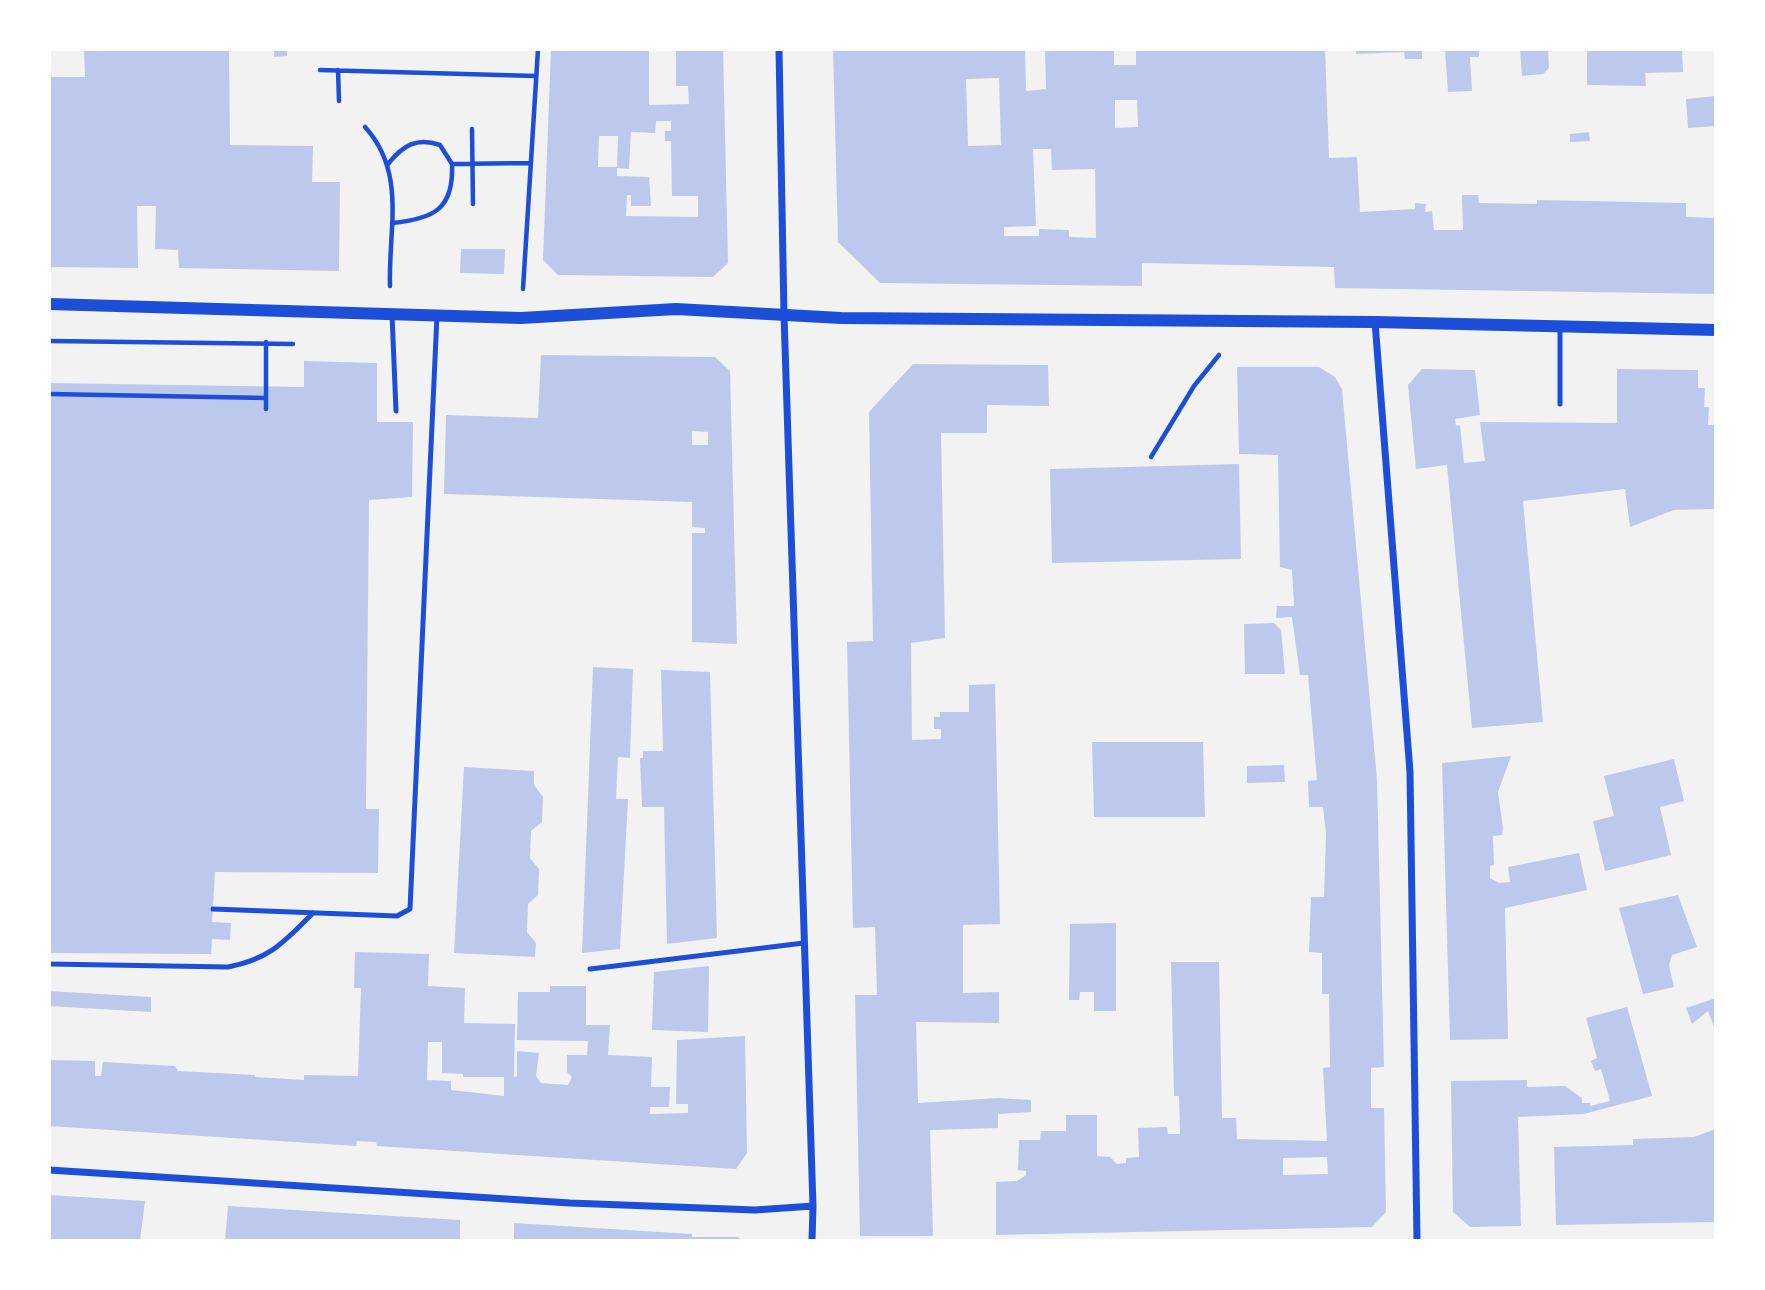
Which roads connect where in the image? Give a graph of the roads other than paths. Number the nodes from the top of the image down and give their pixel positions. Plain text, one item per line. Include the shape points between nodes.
1 (779, 49) edge
2 (49, 304) edge
3 (392, 314) junction
4 (437, 315) junction
5 (784, 316) junction
6 (1375, 322) junction
7 (1560, 327) junction
8 (1716, 330) edge
9 (1560, 404) dead end
10 (396, 411) dead end
11 (213, 909) dead end
12 (313, 913) junction
13 (804, 943) junction
14 (49, 964) edge
15 (590, 969) dead end
16 (49, 1170) edge
17 (813, 1206) junction
18 (811, 1241) edge
19 (1416, 1241) edge

1 - 5 street
2 - 3 street
3 - 4 street
3 - 10 lane
4 - 5 street via 521,318 676,309
4 - 12 lane via 410,908 397,916
5 - 6 street
5 - 13 street
6 - 7 street
6 - 19 street via 1410,772
7 - 8 street
7 - 9 lane
11 - 12 lane
12 - 14 lane via 276,950 254,962 228,967
13 - 15 lane
13 - 17 street
16 - 17 street via 570,1203 755,1210
17 - 18 street

